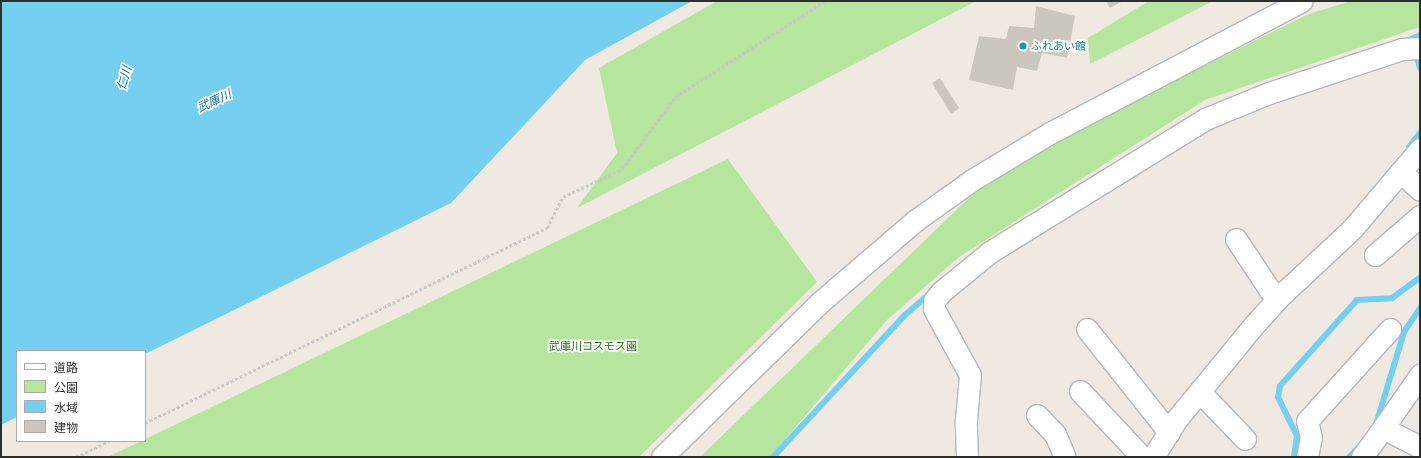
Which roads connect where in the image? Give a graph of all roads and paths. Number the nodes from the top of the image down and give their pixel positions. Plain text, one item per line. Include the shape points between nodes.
1 (825, 1) edge
2 (1301, 1) edge
3 (1418, 48) edge
4 (1420, 149) edge
5 (1401, 172) junction
6 (1420, 190) edge
7 (1420, 216) edge
8 (1236, 239) dead end
9 (1375, 254) dead end
10 (1274, 294) junction
11 (1087, 329) dead end
12 (1390, 329) dead end
13 (1420, 375) edge
14 (1080, 391) dead end
15 (1200, 392) junction
16 (1037, 415) dead end
17 (146, 423) edge
18 (1164, 428) junction
19 (1383, 428) junction
20 (1245, 439) dead end
21 (107, 442) edge
22 (1420, 447) edge
23 (1145, 456) edge
24 (76, 457) edge
25 (662, 457) edge
26 (967, 457) edge
27 (1065, 457) edge
28 (1307, 457) edge
29 (1362, 457) edge

1 - 17 path via 675,97 622,170 564,197 547,228
2 - 25 street via 1050,133 972,180 916,220 818,304
3 - 26 street via 1402,49 1277,90 1210,116 990,252 941,292 934,301 934,309 970,374 966,420
4 - 5 street
5 - 6 street
5 - 10 street via 1352,229
7 - 9 street
8 - 10 street
10 - 15 street
11 - 18 street
12 - 28 street via 1307,421 1311,437
13 - 19 street
14 - 23 street
15 - 18 street
15 - 20 street
16 - 27 street via 1055,434
18 - 23 street
19 - 22 street
19 - 29 street
21 - 24 path

